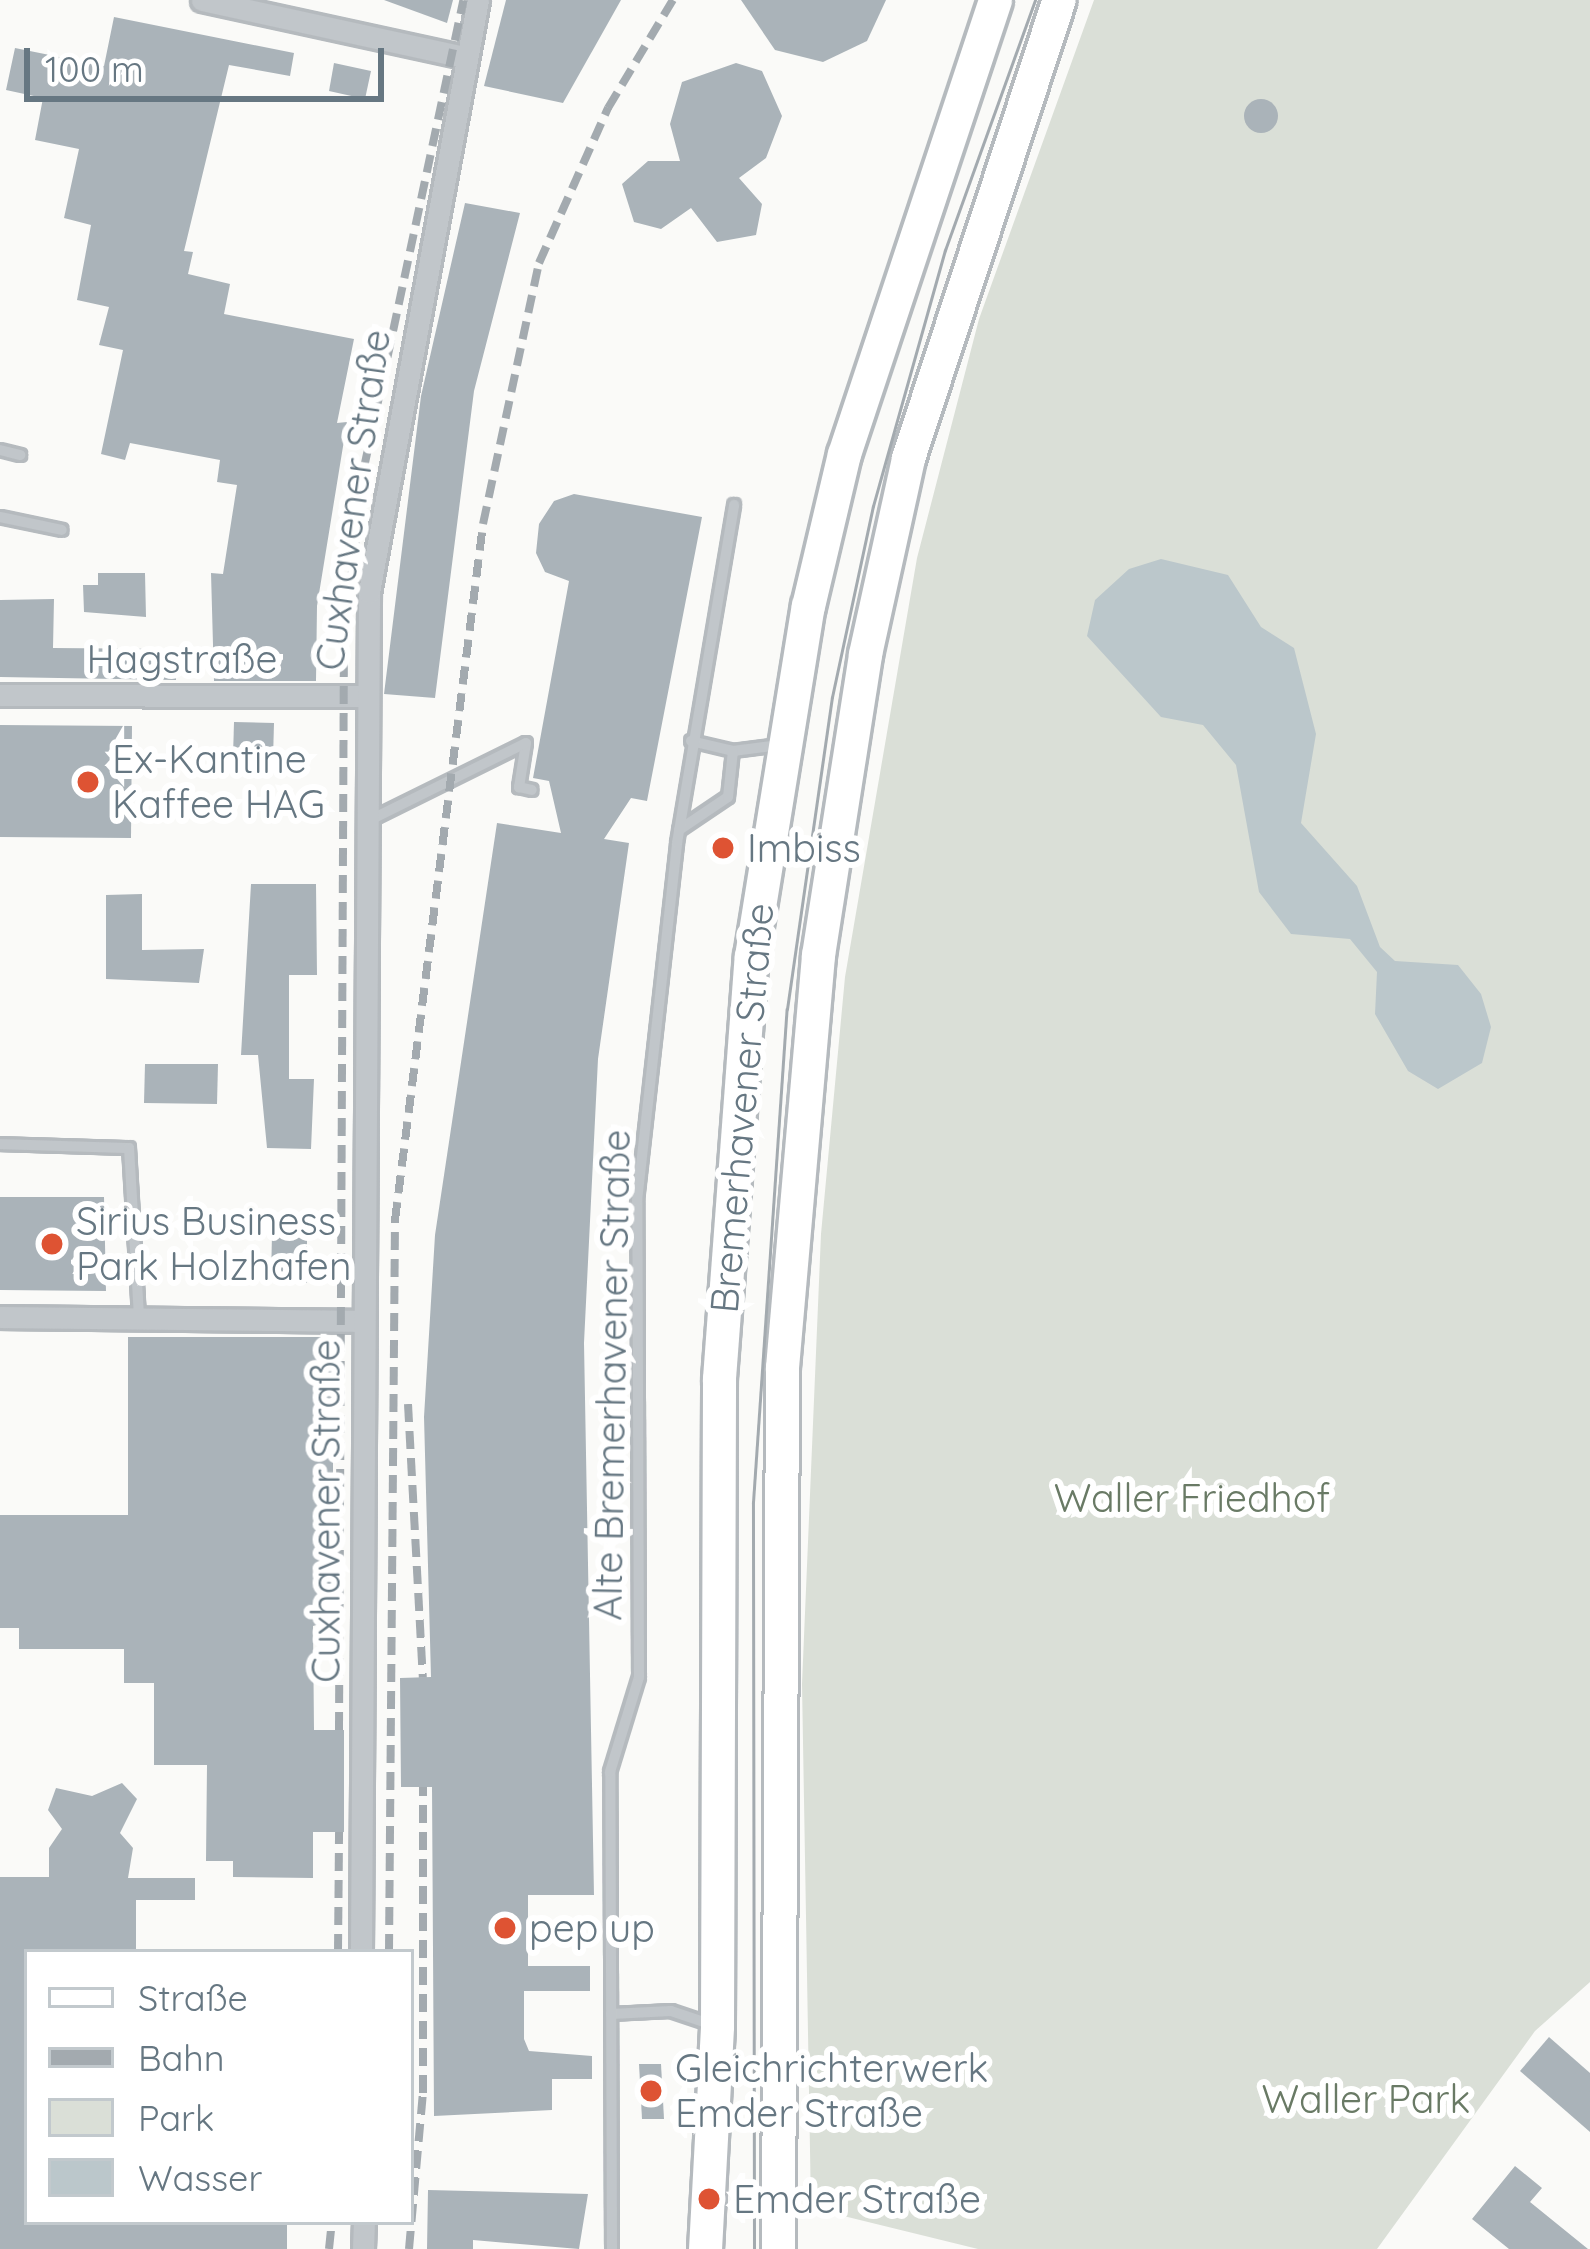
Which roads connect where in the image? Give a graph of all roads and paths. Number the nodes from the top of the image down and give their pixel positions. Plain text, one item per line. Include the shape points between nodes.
1 (478, 0) edge
2 (995, 0) edge
3 (1059, 0) edge
4 (215, 1) edge
5 (463, 57) junction
6 (0, 450) edge
7 (20, 454) dead end
8 (734, 505) dead end
9 (0, 518) edge
10 (62, 530) dead end
11 (0, 695) edge
12 (363, 696) junction
13 (692, 742) junction
14 (784, 744) junction
15 (733, 751) junction
16 (532, 790) dead end
17 (363, 823) junction
18 (679, 830) junction
19 (0, 1144) edge
20 (0, 1317) edge
21 (139, 1318) junction
22 (362, 1321) junction
23 (361, 1949) edge
24 (611, 2014) junction
25 (717, 2026) junction
26 (611, 2249) edge
27 (705, 2249) edge
28 (778, 2249) edge

1 - 5 street, Cuxhavener Straße
2 - 14 main road, Bremerhavener Straße via 844,454
3 - 28 main road, Bremerhavener Straße via 908,458 865,654 818,955 780,1414
4 - 5 street
5 - 12 street, Cuxhavener Straße via 384,482
6 - 7 lane
8 - 13 lane, Alte Bremerhavener Straße
9 - 10 lane
11 - 12 street, Hagstraße
12 - 17 street, Cuxhavener Straße
13 - 15 lane
13 - 18 lane, Alte Bremerhavener Straße
14 - 15 lane
14 - 25 main road, Bremerhavener Straße via 751,956 719,1378
15 - 18 lane via 728,797
16 - 17 lane via 519,788 526,743
17 - 22 street, Cuxhavener Straße
18 - 24 lane, Alte Bremerhavener Straße via 637,1201 639,1677 610,1772
19 - 21 lane via 129,1148
20 - 21 street
21 - 22 street
22 - 23 street, Cuxhavener Straße
24 - 25 lane via 670,2011
24 - 26 lane, Alte Bremerhavener Straße
25 - 27 main road, Bremerhavener Straße

